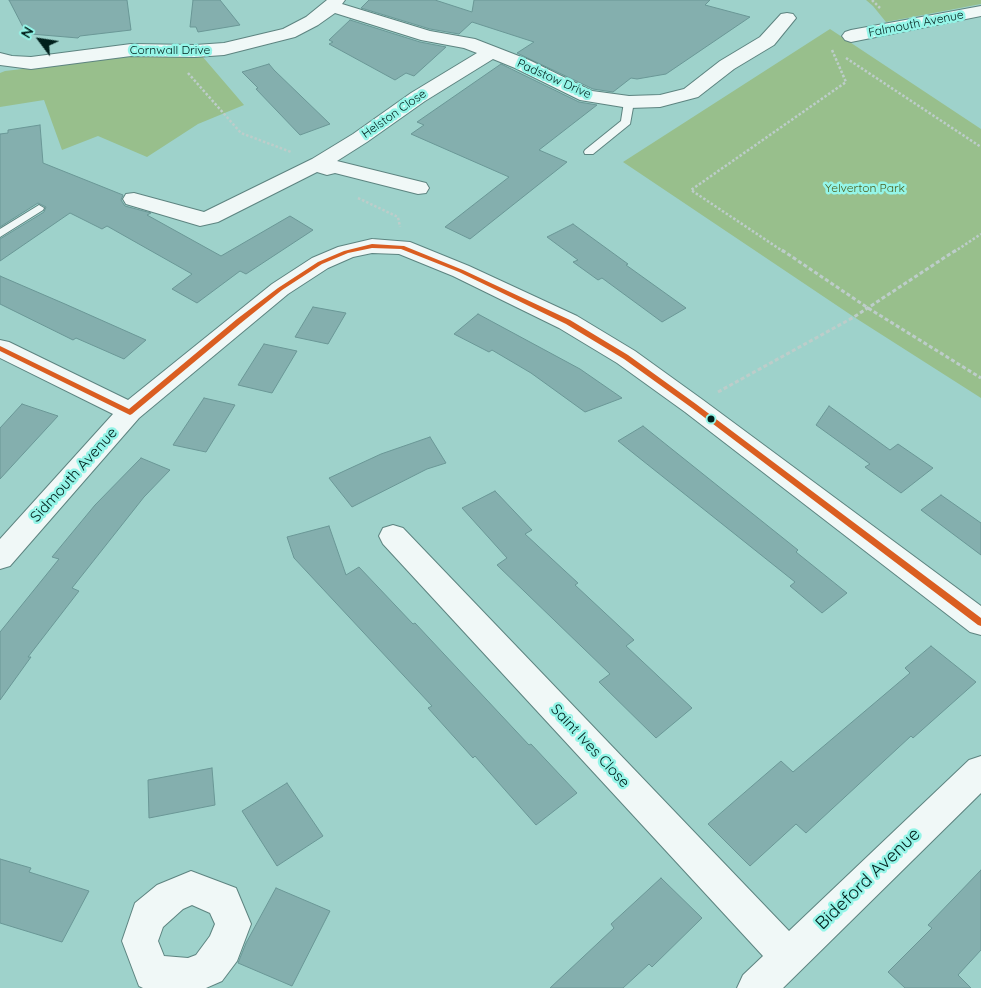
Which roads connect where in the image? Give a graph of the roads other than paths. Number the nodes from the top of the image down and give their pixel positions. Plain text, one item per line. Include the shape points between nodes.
1 (334, 3) edge
2 (981, 11) edge
3 (787, 18) dead end
4 (850, 36) dead end
5 (492, 52) junction
6 (0, 59) edge
7 (629, 102) junction
8 (590, 152) dead end
9 (319, 163) junction
10 (341, 179) road end
11 (418, 188) dead end
12 (134, 199) dead end
13 (39, 208) dead end
14 (0, 234) edge
15 (0, 348) edge
16 (130, 412) junction
17 (393, 536) dead end
18 (0, 558) edge
19 (981, 623) edge
20 (981, 771) edge
21 (788, 956) junction
22 (756, 988) edge

1 - 5 street, Padstow Drive via 427,36 468,43
1 - 6 street, Cornwall Drive via 312,21 289,33 224,50 131,50 31,63
2 - 4 street, Falmouth Avenue
3 - 7 street, Padstow Drive via 767,41 727,65 691,93 660,101
5 - 7 street, Padstow Drive via 587,96
5 - 9 street, Helston Close
7 - 8 lane via 626,122
9 - 10 street
9 - 11 street
9 - 12 street, Helston Close via 200,219
13 - 14 lane
15 - 16 street
16 - 18 street, Sidmouth Avenue
16 - 19 street, Sidmouth Avenue via 239,321 320,263 372,246 402,247 568,322 626,357
17 - 21 street, Saint Ives Close
20 - 21 street, Bideford Avenue
21 - 22 street, Bideford Avenue

